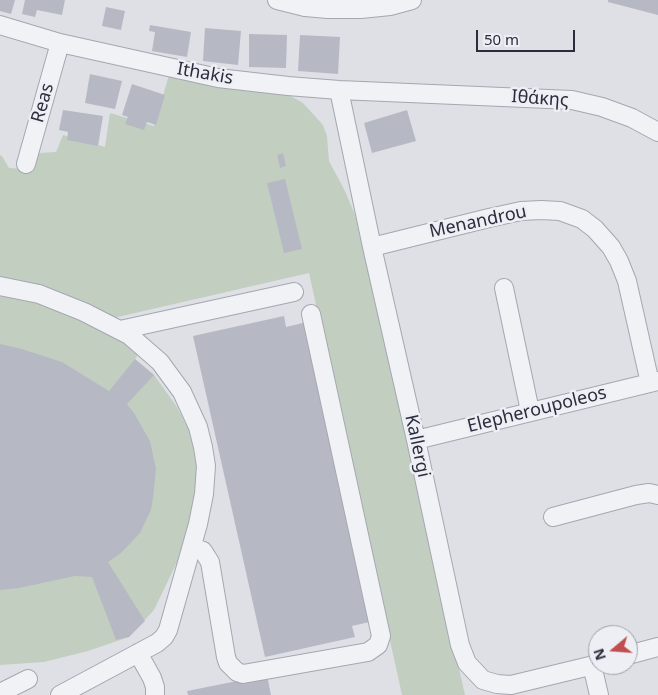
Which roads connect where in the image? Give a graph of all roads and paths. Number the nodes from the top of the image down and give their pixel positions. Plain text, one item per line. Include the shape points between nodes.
1 (277, 0) edge
2 (412, 0) edge
3 (0, 25) edge
4 (60, 43) junction
5 (339, 90) junction
6 (416, 93) joint
7 (658, 132) edge
8 (26, 164) dead end
9 (372, 247) junction
10 (0, 286) edge
11 (504, 288) dead end
12 (294, 292) dead end
13 (311, 314) dead end
14 (120, 330) junction
15 (654, 382) edge
16 (530, 411) junction
17 (416, 440) junction
18 (658, 495) edge
19 (553, 517) dead end
20 (192, 547) junction
21 (658, 647) edge
22 (138, 653) junction
23 (638, 653) edge
24 (588, 667) edge
25 (596, 675) edge
26 (28, 679) dead end
27 (0, 693) edge
28 (60, 695) edge
29 (155, 695) edge
30 (599, 695) edge

1 - 2 street via 305,7 361,9
3 - 4 street, Ithakis
4 - 5 street, Ithakis via 218,78
4 - 8 street, Reas
5 - 6 street, Ithakis
5 - 9 street, Kallergi
6 - 7 street, Ιθάκης via 572,100 632,118
9 - 15 street, Menandrou via 521,211 560,211 582,219 611,248 619,261
9 - 17 street, Kallergi
10 - 14 street via 39,294
11 - 16 street
12 - 14 street
13 - 20 street via 381,636 378,645 368,652 243,674 237,672 226,658 210,562 204,551
14 - 20 street via 165,368 182,392 198,427 205,475
15 - 16 street, Elepheroupoleos
16 - 17 street, Elepheroupoleos
17 - 24 street, Kallergi via 460,645 467,663 483,680 511,685
18 - 19 street via 636,494
20 - 22 street via 168,630 157,643
21 - 23 street
22 - 28 street
22 - 29 street via 152,678
25 - 30 street
26 - 27 street

